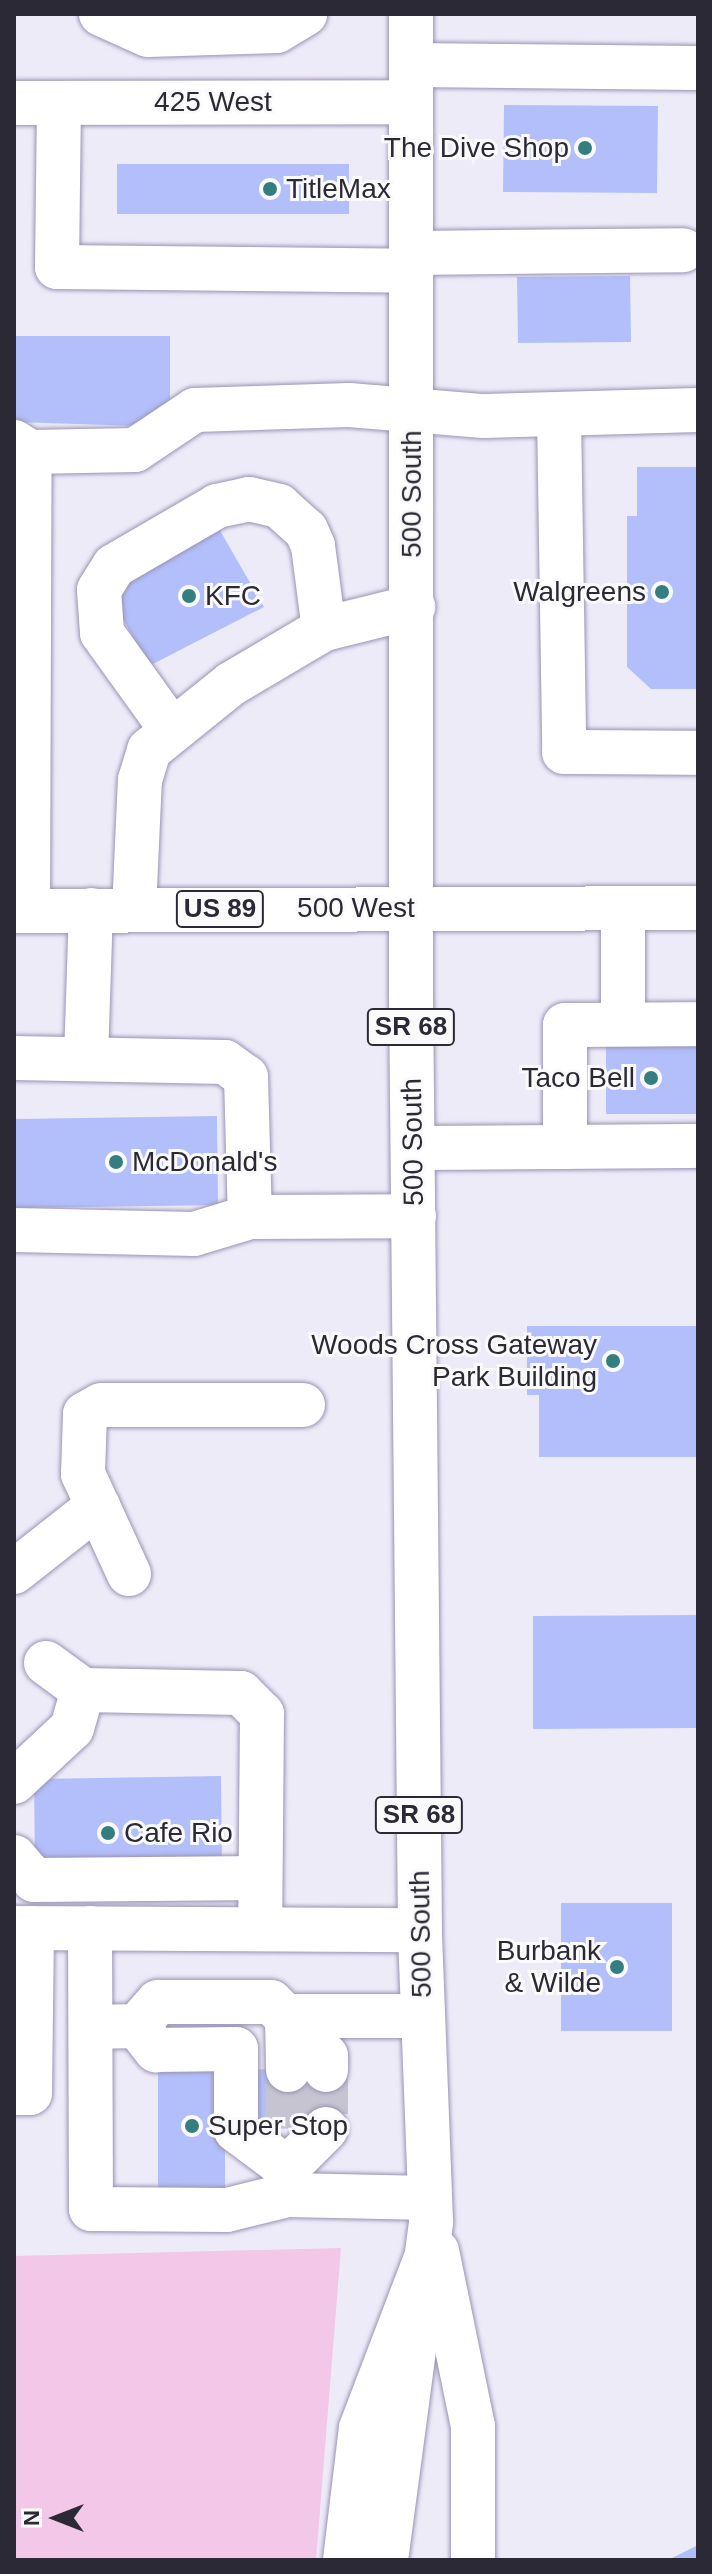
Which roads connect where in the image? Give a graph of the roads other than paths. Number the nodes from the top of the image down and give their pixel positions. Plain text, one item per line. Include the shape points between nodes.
1 (101, 14) edge
2 (305, 14) edge
3 (411, 14) edge
4 (698, 68) edge
5 (411, 84) junction
6 (14, 103) edge
7 (59, 103) junction
8 (683, 250) dead end
9 (412, 262) junction
10 (698, 410) edge
11 (412, 412) junction
12 (559, 415) junction
13 (22, 447) edge
14 (413, 607) junction
15 (324, 629) junction
16 (171, 729) junction
17 (698, 753) edge
18 (20, 798) edge
19 (411, 907) junction
20 (623, 908) junction
21 (698, 908) edge
22 (91, 910) junction
23 (134, 910) junction
24 (21, 911) edge
25 (623, 1024) junction
26 (698, 1024) edge
27 (86, 1059) junction
28 (17, 1060) edge
29 (698, 1146) edge
30 (565, 1147) junction
31 (414, 1148) junction
32 (14, 1215) edge
33 (414, 1216) junction
34 (250, 1217) junction
35 (14, 1230) edge
36 (120, 1233) junction
37 (303, 1405) dead end
38 (98, 1506) junction
39 (14, 1572) edge
40 (129, 1574) dead end
41 (46, 1663) dead end
42 (83, 1690) junction
43 (14, 1782) edge
44 (14, 1857) edge
45 (260, 1878) junction
46 (23, 1928) edge
47 (90, 1928) junction
48 (260, 1929) junction
49 (420, 1930) junction
50 (287, 2016) junction
51 (422, 2016) junction
52 (137, 2026) junction
53 (91, 2027) junction
54 (307, 2070) tunnel mouth
55 (14, 2093) edge
56 (297, 2155) junction
57 (429, 2226) junction
58 (345, 2560) edge
59 (386, 2560) edge
60 (473, 2560) edge

1 - 2 main road via 148,35 277,31
3 - 5 main road, 500 South / SR 68
4 - 5 main road, 425 West
5 - 7 main road, 425 West
5 - 9 main road, 500 South / SR 68
6 - 7 main road, 425 West
7 - 9 main road via 57,267
8 - 9 main road
9 - 11 main road, 500 South / SR 68
10 - 12 main road
11 - 12 main road
11 - 13 main road via 349,405 195,410 135,450
11 - 14 main road, 500 South / SR 68
12 - 17 main road via 564,752
13 - 18 main road
14 - 15 main road
14 - 19 main road, 500 South / SR 68
15 - 16 main road via 231,684
15 - 16 main road via 313,546 306,530 279,506 249,499 217,506 114,566 99,590 102,633
16 - 23 main road via 149,750 140,780
18 - 24 main road
19 - 20 main road, 500 West / US 89
19 - 23 main road, 500 West / US 89
19 - 31 main road, 500 South / SR 68
20 - 21 main road, 500 West / US 89
20 - 25 main road
22 - 23 main road, 500 West / US 89
22 - 24 main road, 500 West / US 89
22 - 27 main road
25 - 26 main road
25 - 30 main road via 565,1025
27 - 28 main road
27 - 34 main road via 225,1062 246,1077
29 - 30 main road
30 - 31 main road
31 - 33 main road, 500 South / SR 68
32 - 36 main road via 61,1216
33 - 34 main road
33 - 49 main road, 500 South / SR 68
34 - 36 main road via 194,1234
35 - 36 main road
37 - 38 main road via 101,1405 85,1414 84,1459
38 - 39 main road
38 - 40 main road
41 - 42 main road
42 - 43 main road via 72,1728
42 - 45 main road via 241,1693 262,1714
44 - 45 main road via 34,1880
45 - 48 main road
46 - 47 main road
46 - 55 main road via 30,2093
47 - 48 main road
47 - 53 main road
48 - 49 main road
49 - 51 main road, 500 South / SR 68
50 - 51 main road
50 - 52 main road via 271,2002 158,2002
50 - 54 main road
51 - 57 main road, 500 South / SR 68
52 - 53 main road
52 - 56 main road via 156,2050 236,2049 236,2130
53 - 56 main road via 91,2209 227,2210
56 - 57 main road
57 - 58 main road via 361,2428
57 - 59 main road, 500 South / SR 68
57 - 60 main road, 500 South / SR 68 via 473,2426

